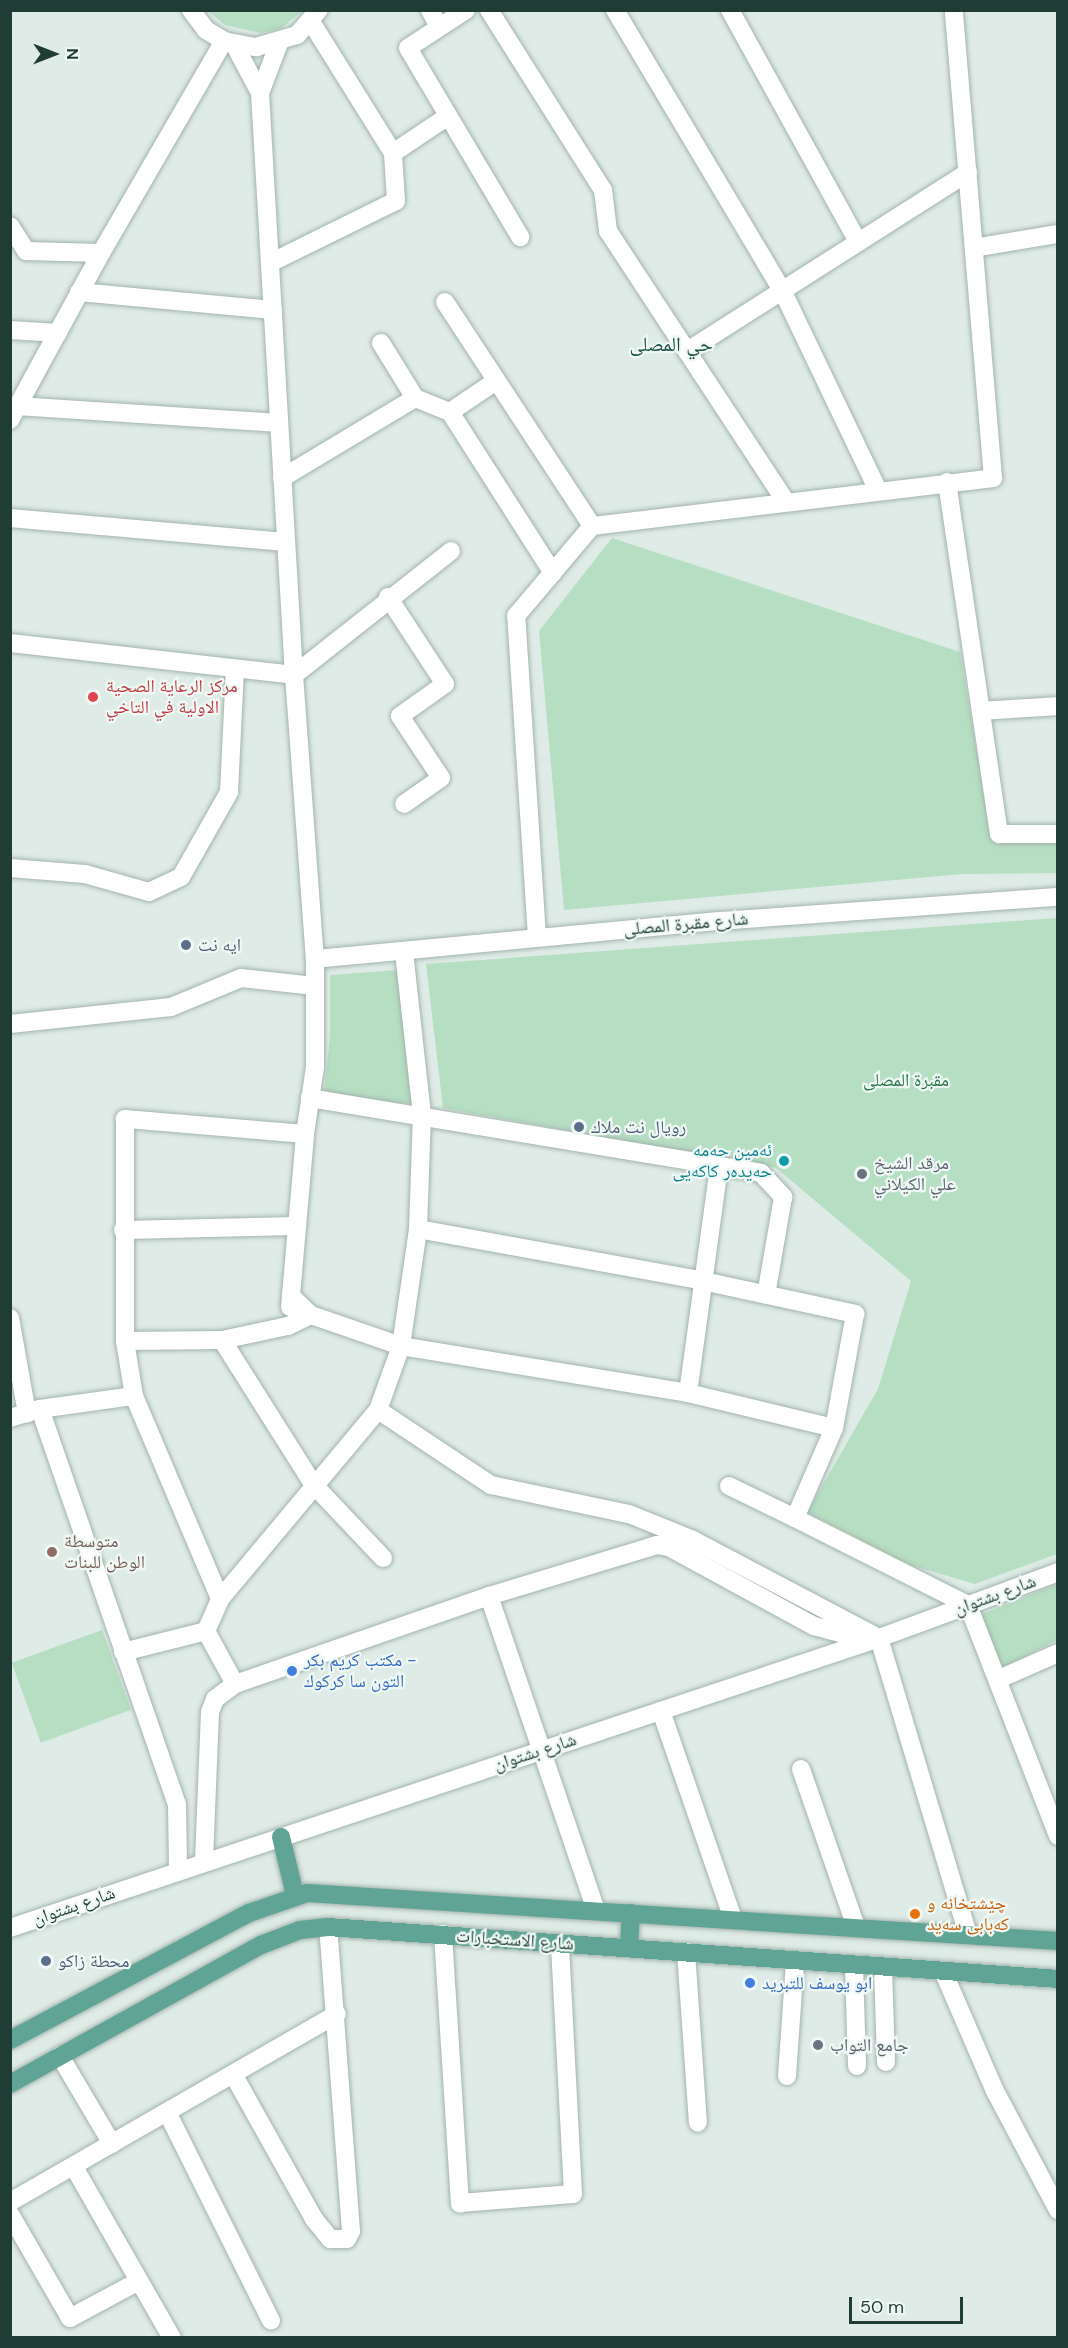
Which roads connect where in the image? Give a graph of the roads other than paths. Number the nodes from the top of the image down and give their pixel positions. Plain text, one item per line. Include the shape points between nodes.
1 (191, 10) edge
2 (430, 10) edge
3 (466, 10) edge
4 (489, 10) edge
5 (615, 10) edge
6 (730, 10) edge
7 (954, 10) edge
8 (315, 16) edge
9 (439, 27) junction
10 (229, 42) junction
11 (279, 43) junction
12 (260, 93) junction
13 (448, 116) junction
14 (393, 153) junction
15 (968, 172) junction
16 (10, 226) edge
17 (1058, 234) edge
18 (520, 237) dead end
19 (858, 242) junction
20 (974, 248) junction
21 (101, 253) junction
22 (270, 263) junction
23 (782, 290) junction
24 (79, 292) junction
25 (445, 302) dead end
26 (273, 310) junction
27 (10, 330) edge
28 (58, 333) junction
29 (381, 343) dead end
30 (689, 350) junction
31 (496, 381) junction
32 (415, 398) junction
33 (450, 411) junction
34 (14, 413) edge
35 (278, 423) junction
36 (282, 478) junction
37 (947, 482) junction
38 (878, 490) junction
39 (786, 502) junction
40 (10, 518) edge
41 (592, 526) junction
42 (285, 542) junction
43 (451, 551) dead end
44 (553, 573) junction
45 (388, 597) junction
46 (10, 643) edge
47 (235, 670) junction
48 (294, 675) junction
49 (1058, 706) edge
50 (981, 711) junction
51 (404, 804) dead end
52 (1058, 834) edge
53 (10, 868) edge
54 (1058, 897) edge
55 (537, 937) junction
56 (404, 951) junction
57 (315, 959) junction
58 (315, 986) junction
59 (10, 1024) edge
60 (310, 1098) junction
61 (422, 1115) junction
62 (305, 1134) junction
63 (719, 1168) junction
64 (296, 1226) junction
65 (418, 1229) junction
66 (123, 1230) junction
67 (703, 1281) junction
68 (766, 1295) junction
69 (291, 1296) junction
70 (311, 1315) junction
71 (10, 1318) edge
72 (288, 1326) junction
73 (222, 1340) junction
74 (125, 1341) junction
75 (401, 1346) junction
76 (688, 1393) junction
77 (134, 1396) junction
78 (378, 1410) junction
79 (26, 1413) edge
80 (834, 1428) junction
81 (313, 1484) junction
82 (729, 1486) dead end
83 (795, 1518) junction
84 (383, 1558) dead end
85 (1058, 1572) edge
86 (489, 1596) junction
87 (220, 1599) junction
88 (968, 1605) junction
89 (206, 1631) junction
90 (871, 1634) junction
91 (123, 1652) junction
92 (1058, 1653) edge
93 (999, 1679) junction
94 (235, 1684) junction
95 (661, 1711) junction
96 (543, 1749) junction
97 (801, 1769) dead end
98 (1058, 1836) edge
99 (281, 1837) junction
100 (204, 1861) junction
101 (178, 1870) junction
102 (295, 1895) junction
103 (596, 1910) junction
104 (631, 1912) junction
105 (733, 1919) junction
106 (328, 1926) junction
107 (856, 1927) junction
108 (10, 1928) edge
109 (442, 1934) junction
110 (968, 1935) junction
111 (1058, 1941) edge
112 (560, 1943) junction
113 (629, 1948) junction
114 (686, 1952) junction
115 (795, 1960) junction
116 (854, 1965) junction
117 (883, 1967) junction
118 (943, 1971) junction
119 (1058, 1979) edge
120 (337, 2014) junction
121 (10, 2040) edge
122 (60, 2056) junction
123 (886, 2062) dead end
124 (857, 2066) dead end
125 (233, 2074) junction
126 (787, 2076) dead end
127 (10, 2084) edge
128 (167, 2112) junction
129 (698, 2123) dead end
130 (112, 2144) junction
131 (74, 2166) junction
132 (10, 2202) edge
133 (1058, 2210) edge
134 (10, 2214) edge
135 (139, 2281) junction
136 (271, 2321) dead end
137 (172, 2337) edge

1 - 10 street via 206,30
2 - 9 street
3 - 9 street
4 - 30 street via 603,190 609,231
5 - 23 street
6 - 19 street
7 - 15 street
8 - 11 street
8 - 14 street
9 - 13 street via 408,48
10 - 11 street via 256,47
10 - 12 street
10 - 21 street
11 - 12 street
12 - 22 street
13 - 14 street
13 - 18 street
14 - 22 street via 396,201
15 - 19 street
15 - 20 street
16 - 21 street via 26,251
17 - 20 street
19 - 23 street
20 - 37 street via 993,478
21 - 24 street
22 - 26 street
23 - 30 street
23 - 38 street
24 - 26 street
24 - 28 street
25 - 31 street
26 - 35 street
27 - 28 street
28 - 34 street
29 - 32 street
30 - 39 street
31 - 33 street
31 - 41 street
32 - 33 street
32 - 36 street
33 - 44 street
34 - 35 street
35 - 36 street
36 - 42 street
37 - 38 street
37 - 50 street
38 - 39 street
39 - 41 street
40 - 42 street
41 - 44 street
42 - 48 street
43 - 45 street
44 - 55 street via 516,616
45 - 48 street
45 - 51 street via 445,684 400,716 441,778
46 - 47 street
47 - 48 street
47 - 53 street via 229,792 182,877 149,891 85,874
48 - 57 street
49 - 50 street
50 - 52 street via 999,834
54 - 55 street, شارع مقبرة المصلى via 972,900
55 - 56 street, شارع مقبرة المصلى
56 - 57 street, شارع مقبرة المصلى
56 - 61 street
57 - 58 street
58 - 59 street via 241,978 171,1007
58 - 60 street via 316,1045
60 - 61 street
60 - 62 street
61 - 63 street
61 - 65 street
62 - 64 street
62 - 66 street via 125,1119
63 - 67 street
63 - 68 street via 761,1173 783,1197
64 - 66 street
64 - 69 street
65 - 67 street
65 - 75 street
66 - 74 street
67 - 68 street
67 - 76 street
68 - 80 street via 855,1314
69 - 70 street
69 - 72 street
70 - 72 street
70 - 75 street
71 - 79 street
72 - 73 street
73 - 74 street
73 - 81 street
74 - 77 street
75 - 76 street
75 - 78 street
76 - 80 street
77 - 79 street
77 - 87 street
78 - 81 street
78 - 90 street via 491,1485 629,1515 691,1539
79 - 91 street
80 - 83 street
81 - 84 street
81 - 87 street
82 - 83 street
83 - 88 street
85 - 88 street, شارع بشتوان
86 - 90 street via 657,1545 669,1547 814,1626 843,1634
86 - 94 street
86 - 96 street
87 - 89 street
88 - 90 street, شارع بشتوان
88 - 93 street
89 - 91 street
89 - 94 street
90 - 95 street, شارع بشتوان
90 - 110 street
91 - 101 street via 177,1804
92 - 93 street
93 - 98 street
94 - 100 street via 215,1699 210,1712
95 - 96 street, شارع بشتوان
95 - 105 street
96 - 99 street, شارع بشتوان
96 - 103 street
97 - 107 street
99 - 100 street, شارع بشتوان
99 - 102 main road
100 - 101 street, شارع بشتوان
101 - 108 street, شارع بشتوان
102 - 103 main road, شارع الاستخبارات via 337,1893
102 - 121 main road, شارع الاستخبارات via 249,1913
103 - 104 main road, شارع الاستخبارات
104 - 105 main road, شارع الاستخبارات
104 - 113 main road
105 - 107 main road, شارع الاستخبارات
106 - 109 main road, شارع الاستخبارات
106 - 120 street
106 - 122 main road, شارع الاستخبارات via 300,1930 261,1945
107 - 110 main road, شارع الاستخبارات
109 - 112 main road, شارع الاستخبارات
109 - 112 street via 460,2203 573,2193
110 - 111 main road, شارع الاستخبارات
112 - 113 main road, شارع الاستخبارات
113 - 114 main road, شارع الاستخبارات
114 - 115 main road, شارع الاستخبارات
114 - 129 street
115 - 116 main road, شارع الاستخبارات
115 - 126 street
116 - 117 main road, شارع الاستخبارات
116 - 124 street
117 - 118 main road, شارع الاستخبارات
117 - 123 street
118 - 119 main road, شارع الاستخبارات
118 - 133 street via 995,2091
120 - 125 street
120 - 125 street via 351,2231 343,2241 327,2236 302,2201
122 - 127 main road, شارع الاستخبارات
122 - 130 street
125 - 128 street
128 - 130 street
128 - 136 street
130 - 131 street
131 - 132 street
131 - 135 street
134 - 135 street via 70,2318
135 - 137 street

